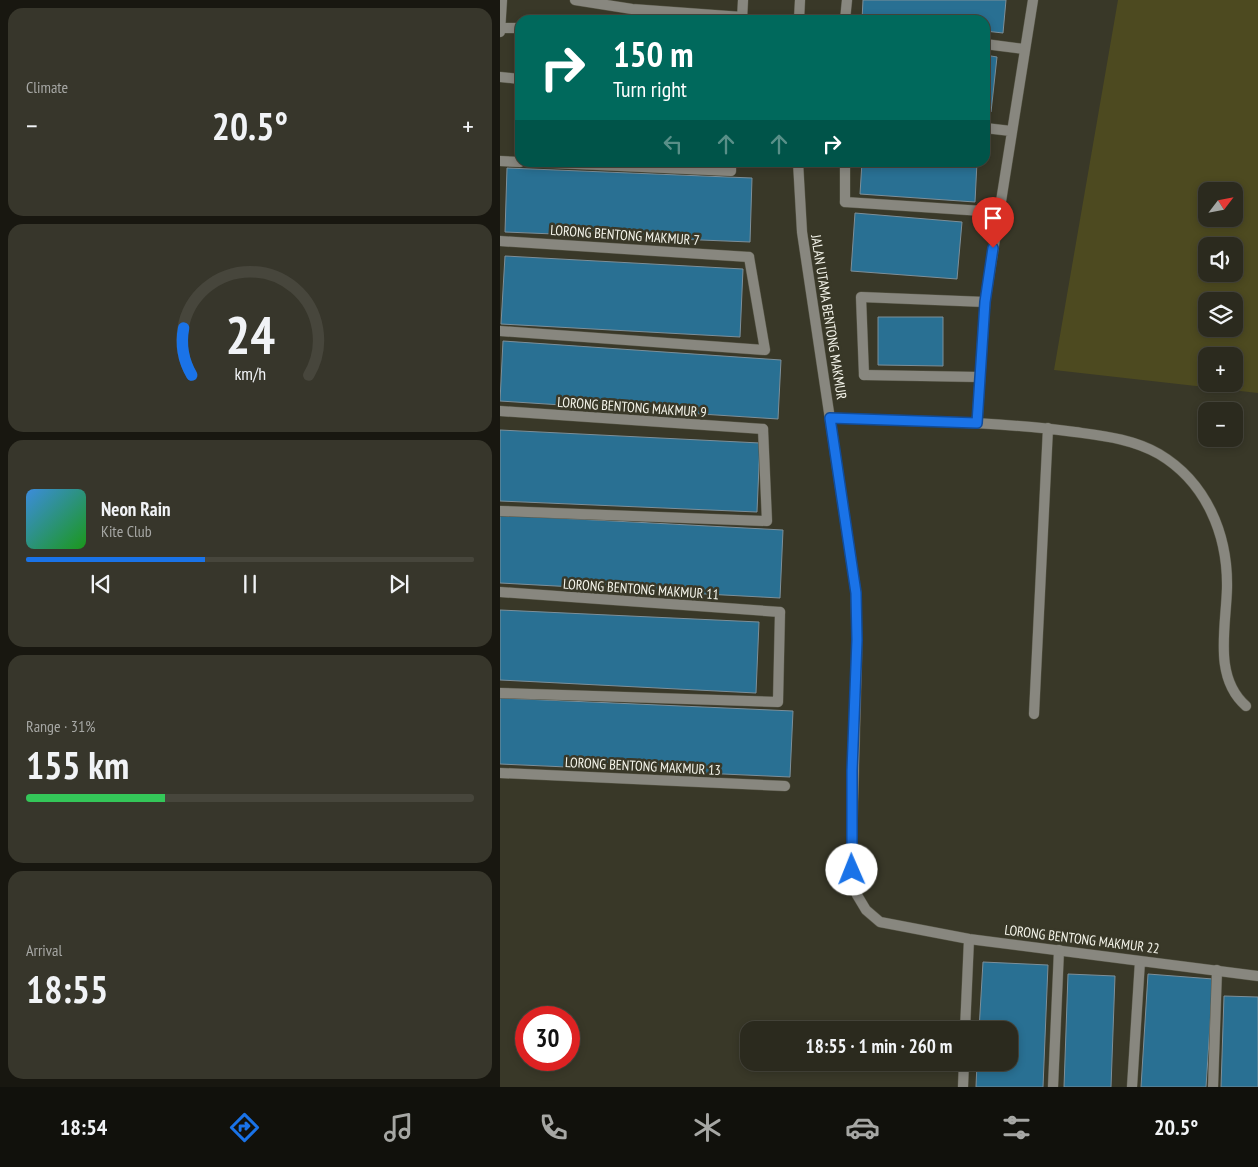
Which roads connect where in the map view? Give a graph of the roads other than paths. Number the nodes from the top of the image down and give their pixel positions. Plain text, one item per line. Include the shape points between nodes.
1 (502, 0) edge
2 (575, 0) edge
3 (743, 0) edge
4 (800, 0) edge
5 (847, 0) edge
6 (1034, 0) edge
7 (632, 4) edge
8 (713, 15) edge
9 (742, 15) edge
10 (799, 15) edge
11 (846, 15) edge
12 (500, 28) edge
13 (515, 28) edge
14 (500, 32) edge
15 (990, 45) edge
16 (1024, 49) junction
17 (500, 77) edge
18 (515, 78) edge
19 (990, 129) edge
20 (1011, 131) junction
21 (500, 161) edge
22 (515, 162) edge
23 (642, 167) edge
24 (731, 167) edge
25 (798, 167) edge
26 (845, 167) edge
27 (998, 212) junction
28 (500, 240) edge
29 (985, 302) junction
30 (500, 331) edge
31 (980, 378) junction
32 (500, 411) edge
33 (830, 418) junction
34 (977, 423) junction
35 (1048, 428) junction
36 (500, 511) edge
37 (500, 592) edge
38 (500, 693) edge
39 (1246, 706) dead end
40 (1034, 714) dead end
41 (500, 773) edge
42 (785, 786) dead end
43 (903, 926) joint
44 (969, 939) junction
45 (1059, 950) junction
46 (1140, 961) junction
47 (1216, 970) junction
48 (1258, 976) edge
49 (965, 1021) edge
50 (963, 1071) edge
51 (962, 1087) edge
52 (1053, 1087) edge
53 (1132, 1087) edge
54 (1212, 1087) edge

1 - 12 street
2 - 7 street
3 - 9 street
4 - 10 street
5 - 11 street
6 - 16 street
7 - 8 street
12 - 13 street
12 - 14 street
15 - 16 street
16 - 20 street
17 - 18 street
19 - 20 street
20 - 27 street
21 - 22 street
23 - 24 street via 731,171
25 - 33 street, JALAN UTAMA BENTONG MAKMUR via 802,232
26 - 27 street via 845,202
27 - 29 street
28 - 30 street, LORONG BENTONG MAKMUR 7 via 749,257 765,350
29 - 31 street
29 - 31 street via 861,297 864,375
31 - 34 street
32 - 36 street, LORONG BENTONG MAKMUR 9 via 763,430 767,521
33 - 34 street
33 - 43 street, JALAN UTAMA BENTONG MAKMUR via 856,593 852,870 857,895 866,910 880,922
34 - 35 street
35 - 39 street via 1133,442 1158,453 1182,470 1201,492 1216,521 1223,550 1227,586 1226,673 1236,697
35 - 40 street
37 - 38 street, LORONG BENTONG MAKMUR 11 via 780,612 778,702
41 - 42 street, LORONG BENTONG MAKMUR 13
43 - 44 street, LORONG BENTONG MAKMUR 22
44 - 45 street, LORONG BENTONG MAKMUR 22
44 - 49 street
45 - 46 street, LORONG BENTONG MAKMUR 22
45 - 52 street
46 - 47 street, LORONG BENTONG MAKMUR 22
46 - 53 street
47 - 48 street, LORONG BENTONG MAKMUR 22
47 - 54 street
50 - 51 street

